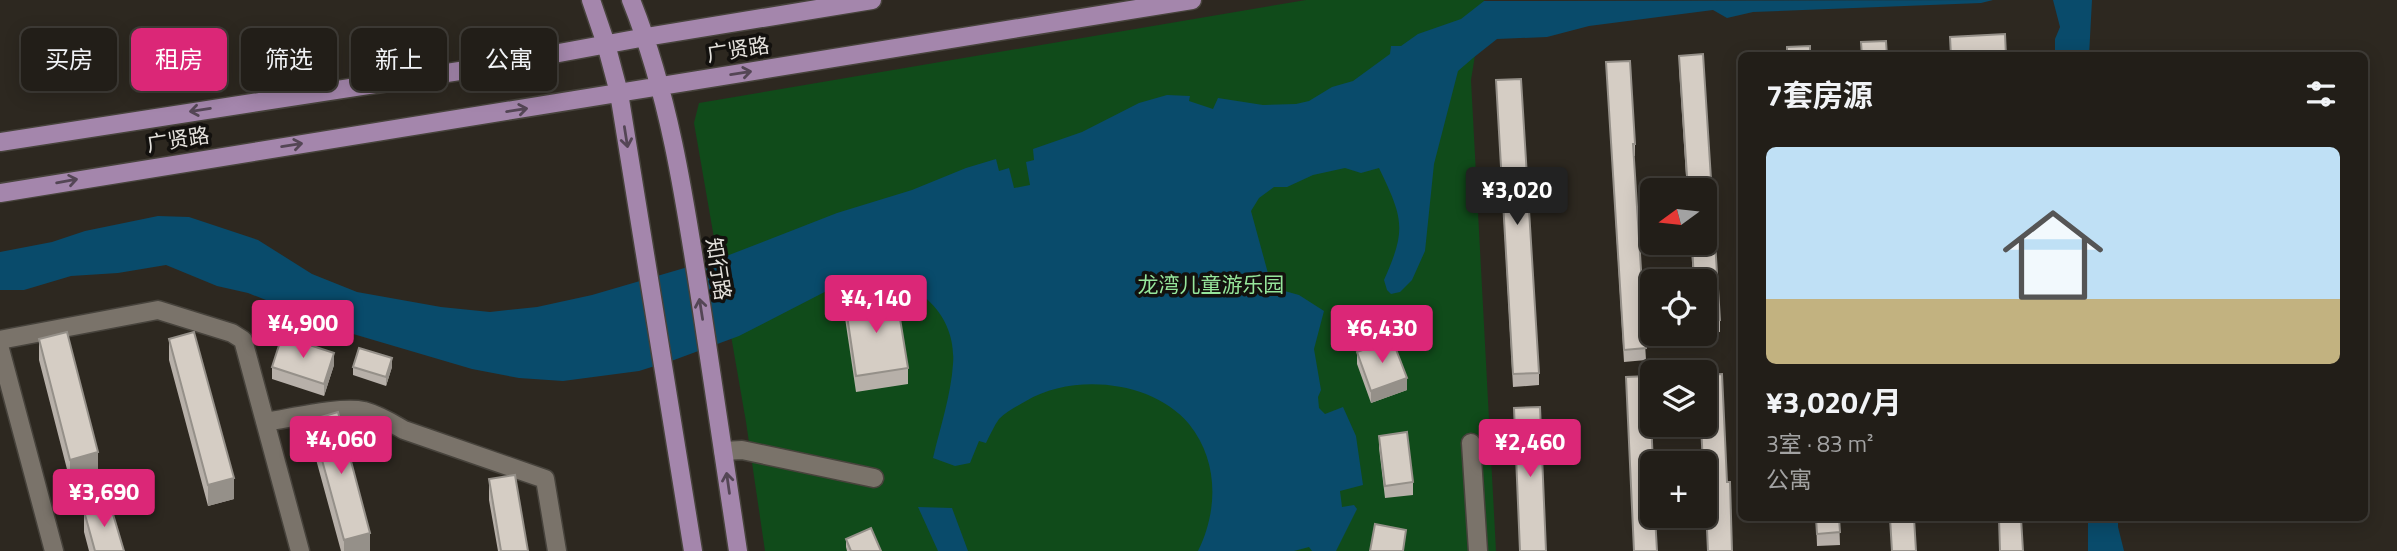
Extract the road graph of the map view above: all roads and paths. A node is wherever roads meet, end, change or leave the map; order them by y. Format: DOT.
graph roads {
  1 [pos="591,0"];
  2 [pos="631,0"];
  3 [pos="872,0"];
  4 [pos="1192,0"];
  5 [pos="646,37"];
  6 [pos="606,44"];
  7 [pos="660,86"];
  8 [pos="619,93"];
  9 [pos="0,142"];
  10 [pos="0,193"];
  11 [pos="0,340"];
  12 [pos="0,349"];
  13 [pos="265,422"];
  14 [pos="1471,443"];
  15 [pos="723,451"];
  16 [pos="874,478"];
  17 [pos="54,551"];
  18 [pos="300,551"];
  19 [pos="557,551"];
  20 [pos="693,551"];
  21 [pos="738,551"];
  22 [pos="1478,551"];
  1 -- 6 [label="main road"];
  2 -- 5 [label="main road, 知行路"];
  3 -- 5 [label="main road, 广贤路"];
  7 -- 4 [label="main road, 广贤路, one-way"];
  5 -- 6 [label="main road, 广贤路"];
  5 -- 7 [label="main road, 知行路"];
  6 -- 8 [label="main road"];
  6 -- 9 [label="main road, 广贤路, one-way"];
  7 -- 8 [label="main road, 广贤路"];
  15 -- 7 [label="main road, 知行路, one-way"];
  10 -- 8 [label="main road, 广贤路, one-way"];
  8 -- 20 [label="main road, one-way"];
  11 -- 13 [label="lane"];
  12 -- 17 [label="lane"];
  13 -- 18 [label="lane"];
  13 -- 19 [label="lane"];
  14 -- 22 [label="lane"];
  15 -- 16 [label="lane"];
  21 -- 15 [label="main road, 知行路, one-way"];
}
